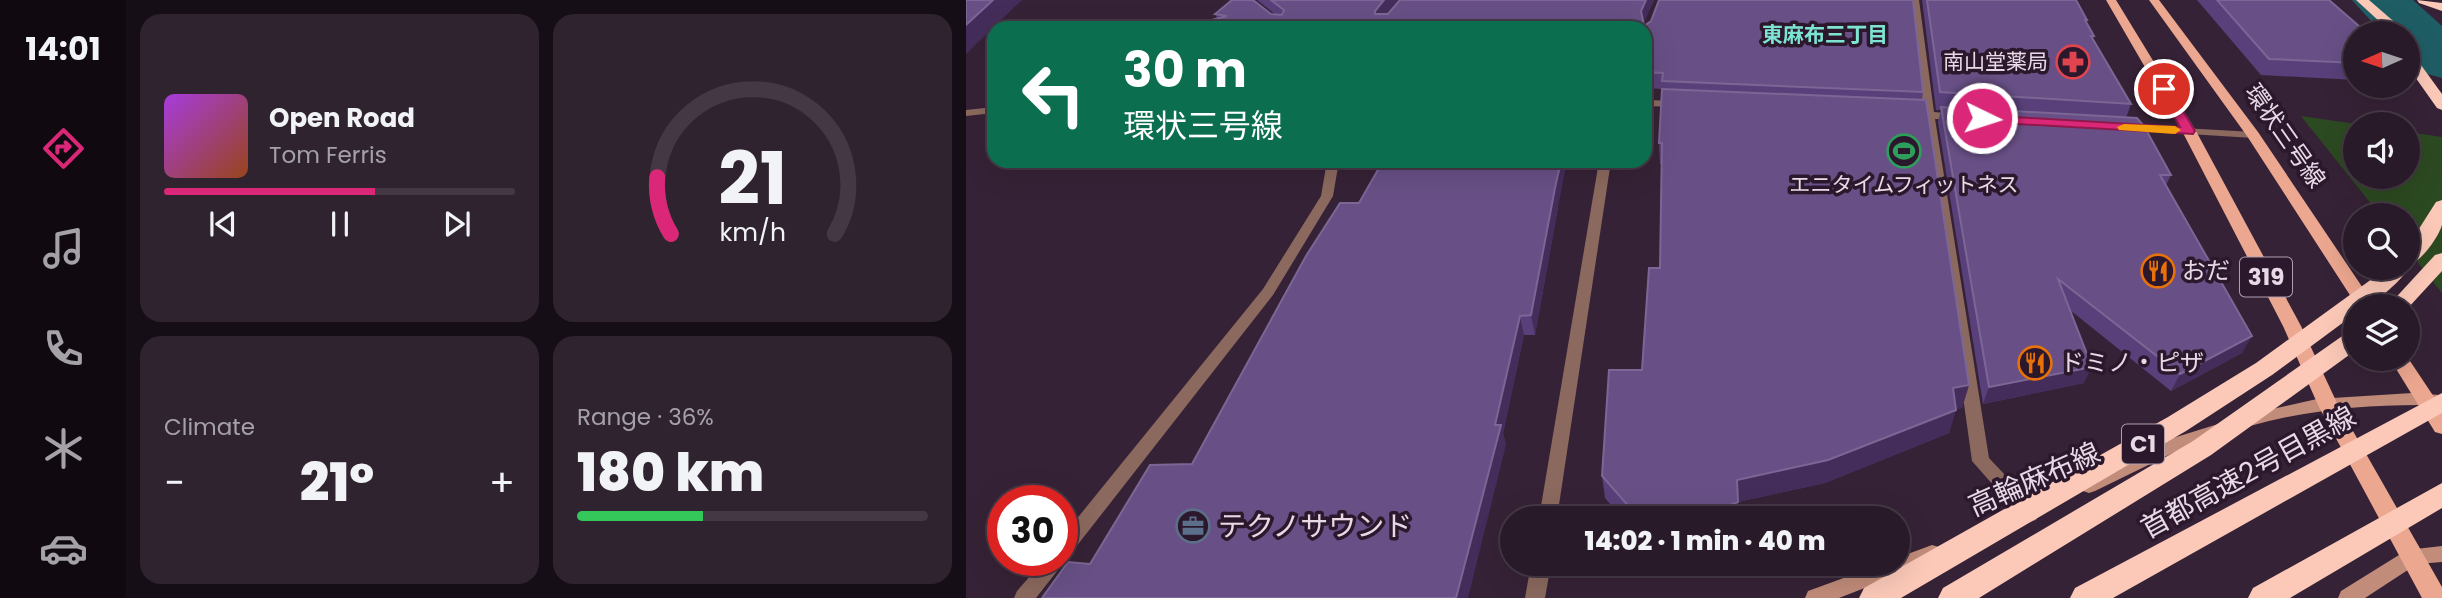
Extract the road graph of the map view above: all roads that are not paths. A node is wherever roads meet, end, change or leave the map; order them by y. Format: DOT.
graph roads {
  1 [pos="1915,0"];
  2 [pos="2111,0"];
  3 [pos="2154,0"];
  4 [pos="2347,0"];
  5 [pos="2362,0"];
  6 [pos="2423,0"];
  7 [pos="2436,0"];
  8 [pos="2442,5"];
  9 [pos="2371,21"];
  10 [pos="2386,21"];
  11 [pos="2420,55"];
  12 [pos="2420,74"];
  13 [pos="2442,80"];
  14 [pos="1652,103"];
  15 [pos="1685,104"];
  16 [pos="2442,105"];
  17 [pos="987,111"];
  18 [pos="966,113"];
  19 [pos="1902,114"];
  20 [pos="1928,115"];
  21 [pos="1969,118"];
  22 [pos="2116,127"];
  23 [pos="2189,131"];
  24 [pos="2253,135"];
  25 [pos="1332,168"];
  26 [pos="1604,168"];
  27 [pos="2442,206"];
  28 [pos="2420,245"];
  29 [pos="2442,259"];
  30 [pos="2386,280"];
  31 [pos="2358,294"];
  32 [pos="2409,294"];
  33 [pos="2343,347"];
  34 [pos="2410,371"];
  35 [pos="2436,400"];
  36 [pos="2328,405"];
  37 [pos="2442,426"];
  38 [pos="2442,494"];
  39 [pos="1550,506"];
  40 [pos="2031,514"];
  41 [pos="1078,532"];
  42 [pos="2442,554"];
  43 [pos="2414,556"];
  44 [pos="1043,576"];
  45 [pos="1539,576"];
  46 [pos="1024,598"];
  47 [pos="1535,598"];
  48 [pos="1815,598"];
  49 [pos="1874,598"];
  50 [pos="1952,598"];
  51 [pos="2085,598"];
  52 [pos="2263,598"];
  53 [pos="2348,598"];
  54 [pos="2435,598"];
  1 -- 20 [label="street"];
  2 -- 23 [label="main road, 319"];
  3 -- 24 [label="main road, 環状三号線 / 319"];
  4 -- 9 [label="highway"];
  5 -- 10 [label="highway"];
  6 -- 8 [label="highway"];
  7 -- 8 [label="highway"];
  11 -- 13 [label="highway"];
  12 -- 16 [label="highway"];
  14 -- 15 [label="street"];
  17 -- 18 [label="street"];
  19 -- 20 [label="street"];
  20 -- 21 [label="street"];
  20 -- 40 [label="street"];
  22 -- 23 [label="street"];
  23 -- 24 [label="street"];
  23 -- 36 [label="main road, 319"];
  24 -- 31 [label="main road, 環状三号線 / 319"];
  25 -- 41 [label="street"];
  26 -- 39 [label="street"];
  27 -- 28 [label="highway"];
  29 -- 32 [label="highway"];
  30 -- 49 [label="highway, C1"];
  33 -- 50 [label="highway, C1"];
  34 -- 35 [label="main road"];
  35 -- 36 [label="main road, 高輪麻布線"];
  35 -- 37 [label="main road"];
  35 -- 51 [label="highway, 首都高速2号目黒線"];
  36 -- 40 [label="main road, 高輪麻布線"];
  36 -- 43 [label="main road, 319"];
  38 -- 52 [label="highway"];
  40 -- 48 [label="main road, 高輪麻布線"];
  42 -- 43 [label="main road"];
  43 -- 53 [label="main road"];
  43 -- 54 [label="main road, 319"];
  44 -- 46 [label="street"];
  45 -- 47 [label="street"];
}
